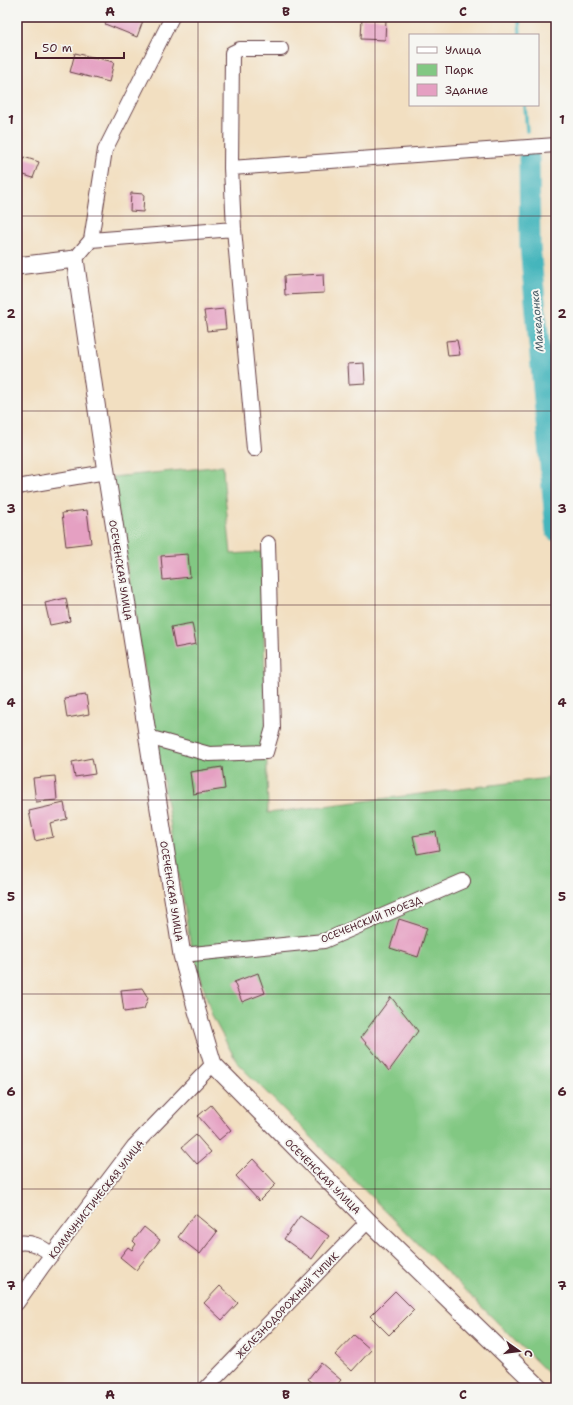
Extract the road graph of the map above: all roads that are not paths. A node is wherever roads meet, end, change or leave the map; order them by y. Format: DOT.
graph roads {
  1 [pos="172,17"];
  2 [pos="281,49"];
  3 [pos="556,145"];
  4 [pos="231,168"];
  5 [pos="234,229"];
  6 [pos="91,240"];
  7 [pos="75,259"];
  8 [pos="17,266"];
  9 [pos="254,449"];
  10 [pos="106,472"];
  11 [pos="17,487"];
  12 [pos="268,543"];
  13 [pos="148,737"];
  14 [pos="463,881"];
  15 [pos="182,955"];
  16 [pos="213,1064"];
  17 [pos="368,1221"];
  18 [pos="17,1243"];
  19 [pos="52,1255"];
  20 [pos="17,1304"];
  21 [pos="206,1388"];
  22 [pos="540,1388"];
  1 -- 6 [label="street"];
  2 -- 4 [label="street"];
  3 -- 4 [label="street"];
  4 -- 5 [label="street"];
  5 -- 6 [label="street"];
  5 -- 9 [label="street"];
  6 -- 7 [label="street"];
  7 -- 8 [label="street"];
  7 -- 10 [label="street, ОСЕЧЕНСКАЯ УЛИЦА"];
  10 -- 11 [label="street"];
  10 -- 13 [label="street, ОСЕЧЕНСКАЯ УЛИЦА"];
  12 -- 13 [label="street"];
  13 -- 15 [label="street, ОСЕЧЕНСКАЯ УЛИЦА"];
  14 -- 15 [label="street, ОСЕЧЕНСКИЙ ПРОЕЗД"];
  15 -- 16 [label="street, ОСЕЧЕНСКАЯ УЛИЦА"];
  16 -- 17 [label="street, ОСЕЧЕНСКАЯ УЛИЦА"];
  16 -- 19 [label="street, КОММУНИСТИЧЕСКАЯ УЛИЦА"];
  17 -- 21 [label="street, ЖЕЛЕЗНОДОРОЖНЫЙ ТУПИК"];
  17 -- 22 [label="street, ОСЕЧЕНСКАЯ УЛИЦА"];
  18 -- 19 [label="street"];
  19 -- 20 [label="street, КОММУНИСТИЧЕСКАЯ УЛИЦА"];
}
